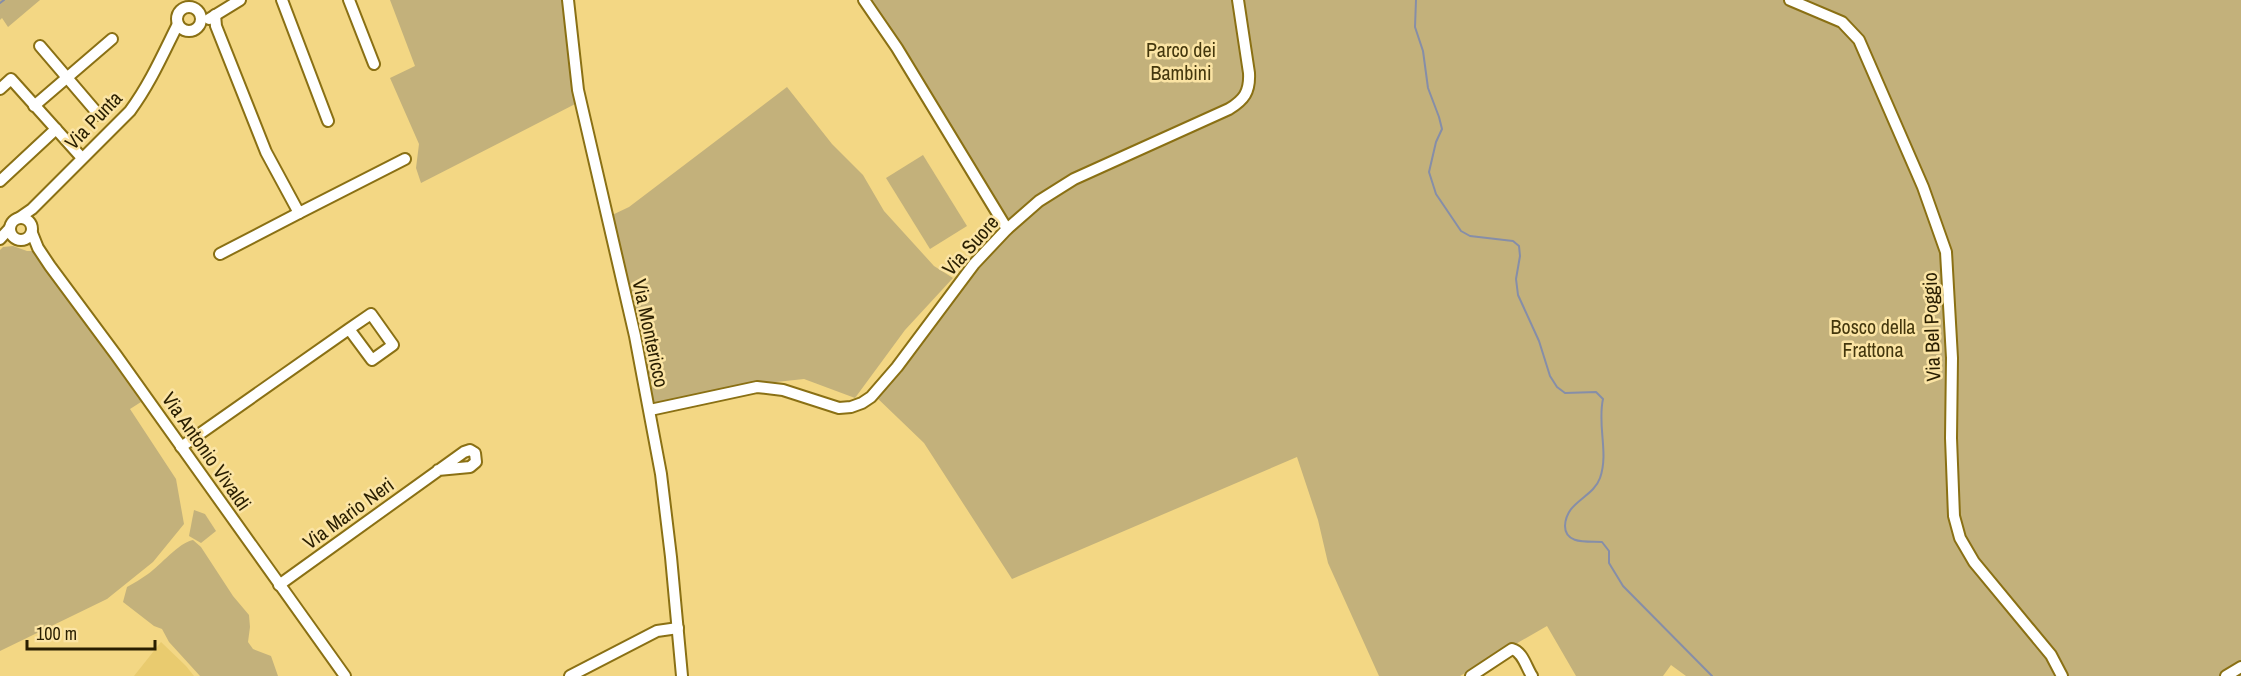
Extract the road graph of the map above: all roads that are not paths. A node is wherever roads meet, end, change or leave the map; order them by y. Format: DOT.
graph roads {
  1 [pos="240,0"];
  2 [pos="282,0"];
  3 [pos="349,0"];
  4 [pos="568,0"];
  5 [pos="864,0"];
  6 [pos="1238,0"];
  7 [pos="1790,0"];
  8 [pos="181,5"];
  9 [pos="195,17"];
  10 [pos="216,21"];
  11 [pos="178,24"];
  12 [pos="112,39"];
  13 [pos="40,46"];
  14 [pos="167,48"];
  15 [pos="374,64"];
  16 [pos="67,78"];
  17 [pos="0,89"];
  18 [pos="34,106"];
  19 [pos="99,115"];
  20 [pos="328,121"];
  21 [pos="56,129"];
  22 [pos="82,158"];
  23 [pos="405,159"];
  24 [pos="0,181"];
  25 [pos="32,209"];
  26 [pos="299,213"];
  27 [pos="19,218"];
  28 [pos="1007,229"];
  29 [pos="30,232"];
  30 [pos="12,233"];
  31 [pos="0,240"];
  32 [pos="220,254"];
  33 [pos="349,329"];
  34 [pos="650,410"];
  35 [pos="181,447"];
  36 [pos="438,470"];
  37 [pos="279,585"];
  38 [pos="678,628"];
  39 [pos="2241,667"];
  40 [pos="345,676"];
  41 [pos="570,676"];
  42 [pos="682,676"];
  43 [pos="1471,676"];
  44 [pos="1532,676"];
  45 [pos="2062,676"];
  46 [pos="2226,676"];
  1 -- 10 [label="street"];
  2 -- 20 [label="street"];
  3 -- 15 [label="street"];
  4 -- 34 [label="street, Via Montericco"];
  5 -- 28 [label="street"];
  6 -- 28 [label="street, Via Suore"];
  7 -- 45 [label="street, Via Bel Poggio"];
  8 -- 9 [label="street, Via Punta"];
  8 -- 11 [label="street, Via Punta"];
  9 -- 10 [label="street"];
  9 -- 11 [label="street"];
  9 -- 14 [label="street, Via Punta"];
  10 -- 26 [label="street"];
  11 -- 14 [label="street, Via Punta"];
  12 -- 16 [label="street"];
  13 -- 16 [label="street"];
  14 -- 22 [label="street, Via Punta"];
  16 -- 18 [label="street"];
  16 -- 19 [label="street"];
  17 -- 18 [label="street"];
  18 -- 21 [label="street"];
  21 -- 22 [label="street"];
  21 -- 24 [label="street"];
  22 -- 25 [label="street, Via Punta"];
  23 -- 26 [label="street"];
  25 -- 27 [label="street, Via Punta"];
  25 -- 29 [label="street"];
  26 -- 32 [label="street"];
  27 -- 29 [label="street"];
  27 -- 30 [label="street, Via Punta"];
  28 -- 34 [label="street, Via Suore"];
  29 -- 30 [label="street"];
  29 -- 35 [label="street, Via Antonio Vivaldi"];
  30 -- 31 [label="street, Via Punta"];
  33 -- 35 [label="street"];
  34 -- 38 [label="street, Via Montericco"];
  35 -- 37 [label="street, Via Antonio Vivaldi"];
  36 -- 37 [label="street, Via Mario Neri"];
  37 -- 40 [label="street, Via Antonio Vivaldi"];
  38 -- 41 [label="street"];
  38 -- 42 [label="street, Via Montericco"];
  39 -- 46 [label="street"];
  43 -- 44 [label="street"];
}
